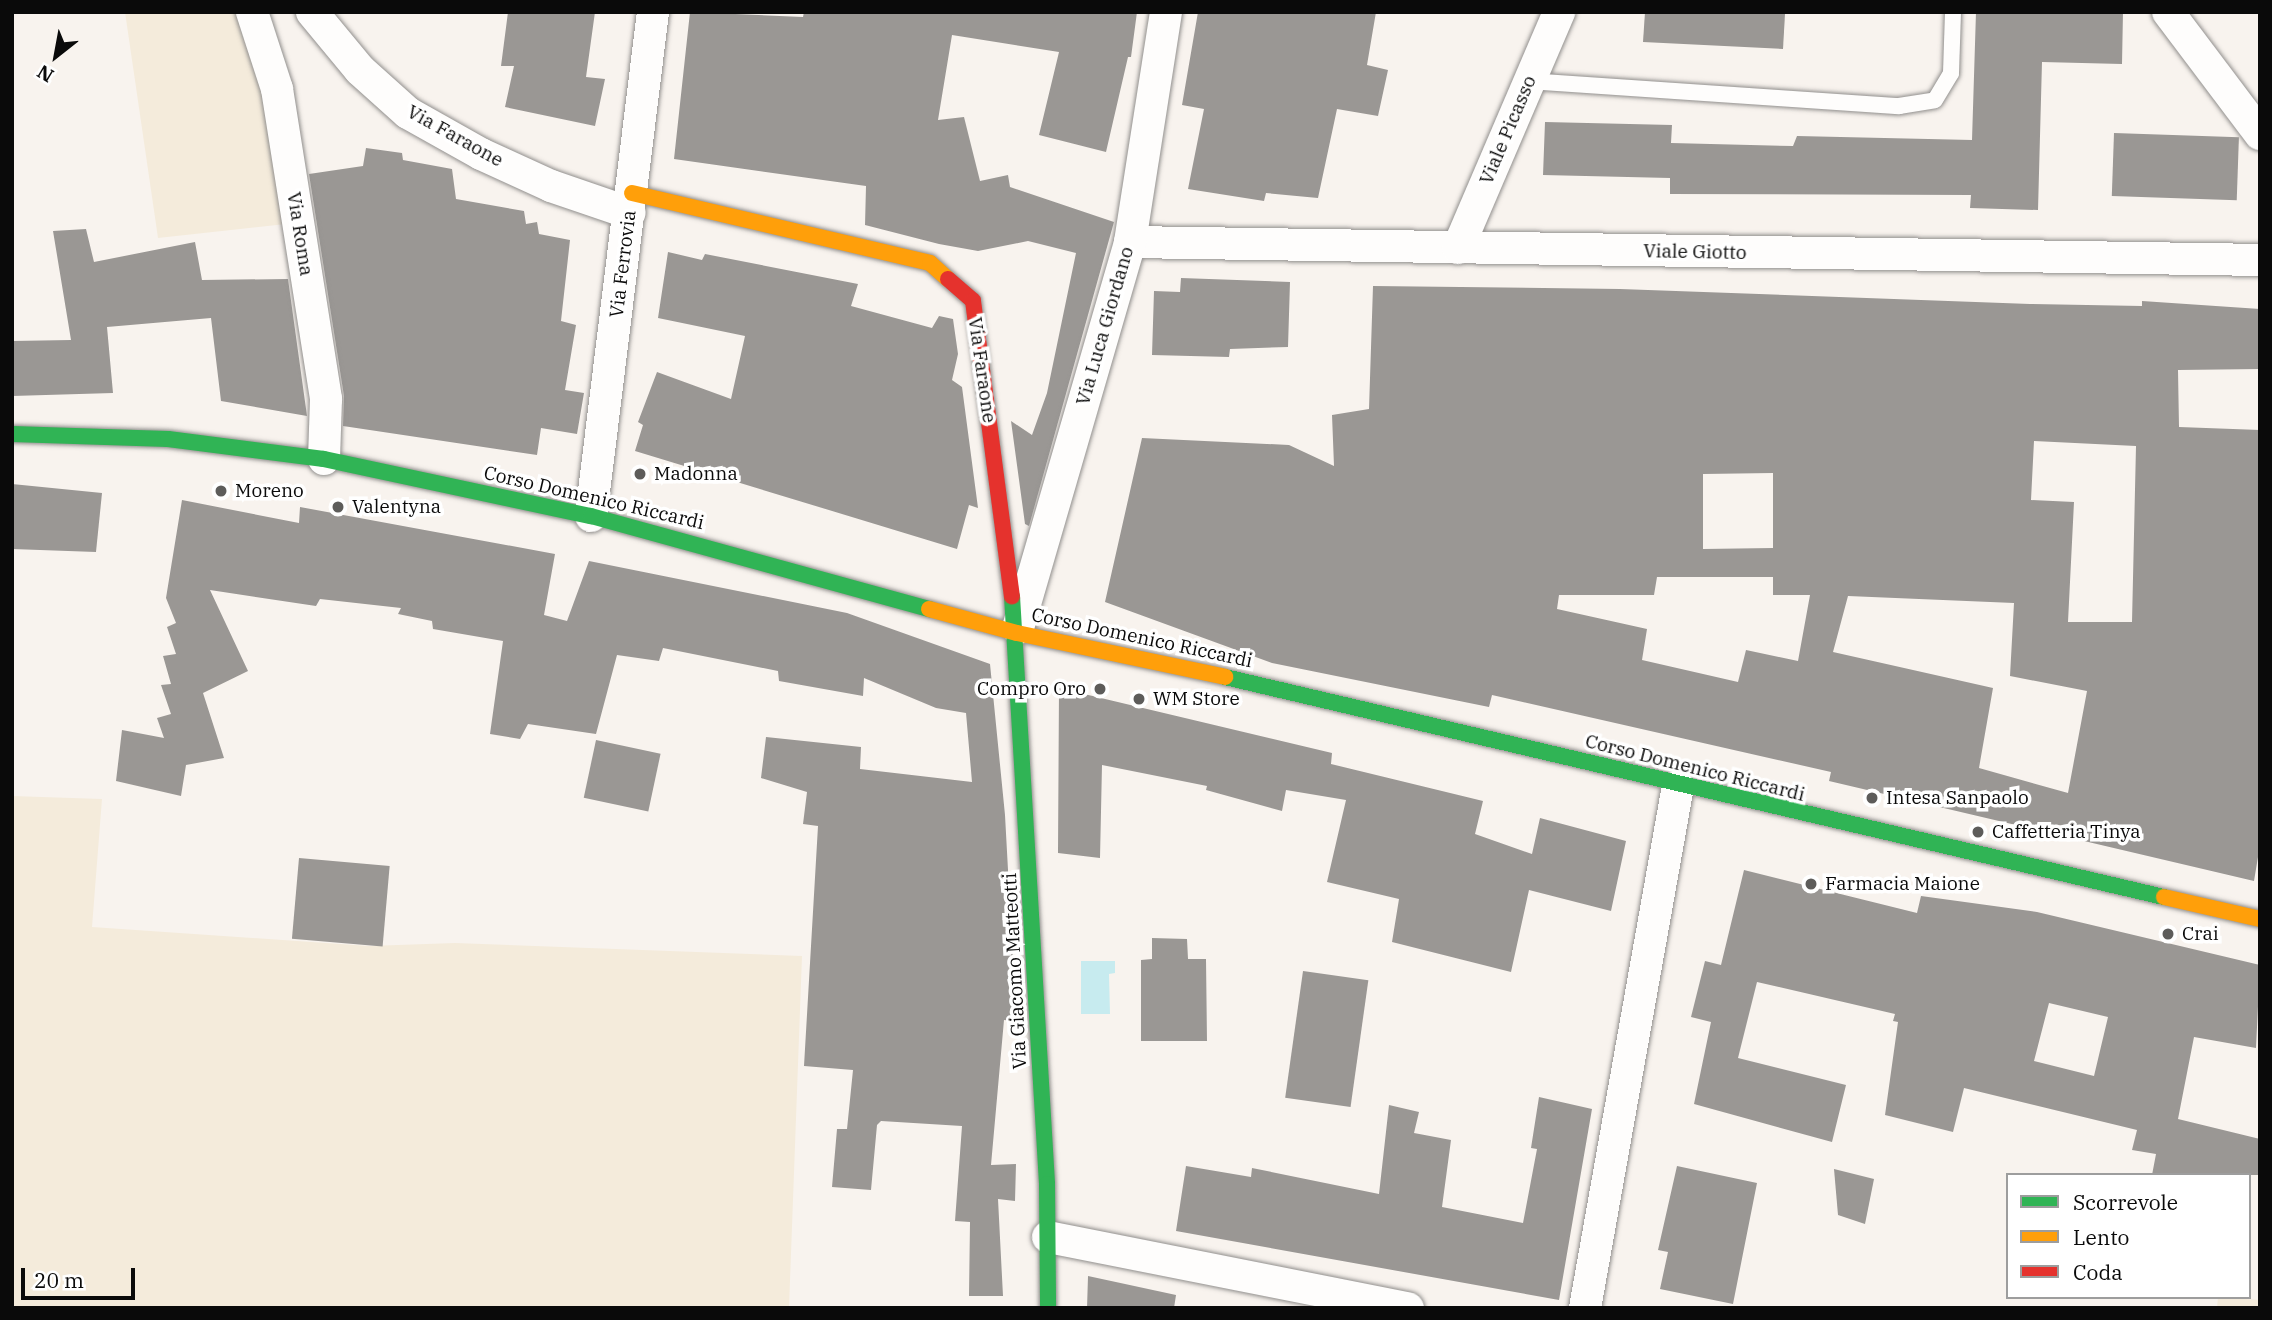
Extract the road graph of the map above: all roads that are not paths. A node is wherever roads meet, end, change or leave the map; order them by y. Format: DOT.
graph roads {
  1 [pos="252,12"];
  2 [pos="312,12"];
  3 [pos="653,12"];
  4 [pos="1166,12"];
  5 [pos="1559,12"];
  6 [pos="1952,12"];
  7 [pos="2168,12"];
  8 [pos="1528,81"];
  9 [pos="2260,134"];
  10 [pos="631,203"];
  11 [pos="1130,242"];
  12 [pos="1458,248"];
  13 [pos="2260,260"];
  14 [pos="12,434"];
  15 [pos="324,459"];
  16 [pos="591,516"];
  17 [pos="1017,633"];
  18 [pos="1678,786"];
  19 [pos="2260,919"];
  20 [pos="1048,1237"];
  21 [pos="1048,1308"];
  22 [pos="1408,1308"];
  23 [pos="1585,1308"];
  1 -- 15 [label="street, Via Roma"];
  2 -- 10 [label="street, Via Faraone"];
  3 -- 10 [label="street, Via Ferrovia"];
  4 -- 11 [label="street, Via Luca Giordano"];
  5 -- 8 [label="street, Viale Picasso"];
  6 -- 8 [label="lane"];
  7 -- 9 [label="street"];
  8 -- 12 [label="street, Viale Picasso"];
  10 -- 16 [label="street, Via Ferrovia"];
  10 -- 17 [label="main road, Via Faraone"];
  11 -- 12 [label="street, Viale Giotto"];
  11 -- 17 [label="street, Via Luca Giordano"];
  12 -- 13 [label="street, Viale Giotto"];
  14 -- 15 [label="main road, Corso Domenico Riccardi"];
  15 -- 16 [label="main road, Corso Domenico Riccardi"];
  16 -- 17 [label="main road, Corso Domenico Riccardi"];
  17 -- 18 [label="main road, Corso Domenico Riccardi"];
  17 -- 20 [label="main road, Via Giacomo Matteotti"];
  18 -- 19 [label="main road, Corso Domenico Riccardi"];
  18 -- 23 [label="street"];
  20 -- 21 [label="main road, Via Giacomo Matteotti"];
  20 -- 22 [label="street"];
}
